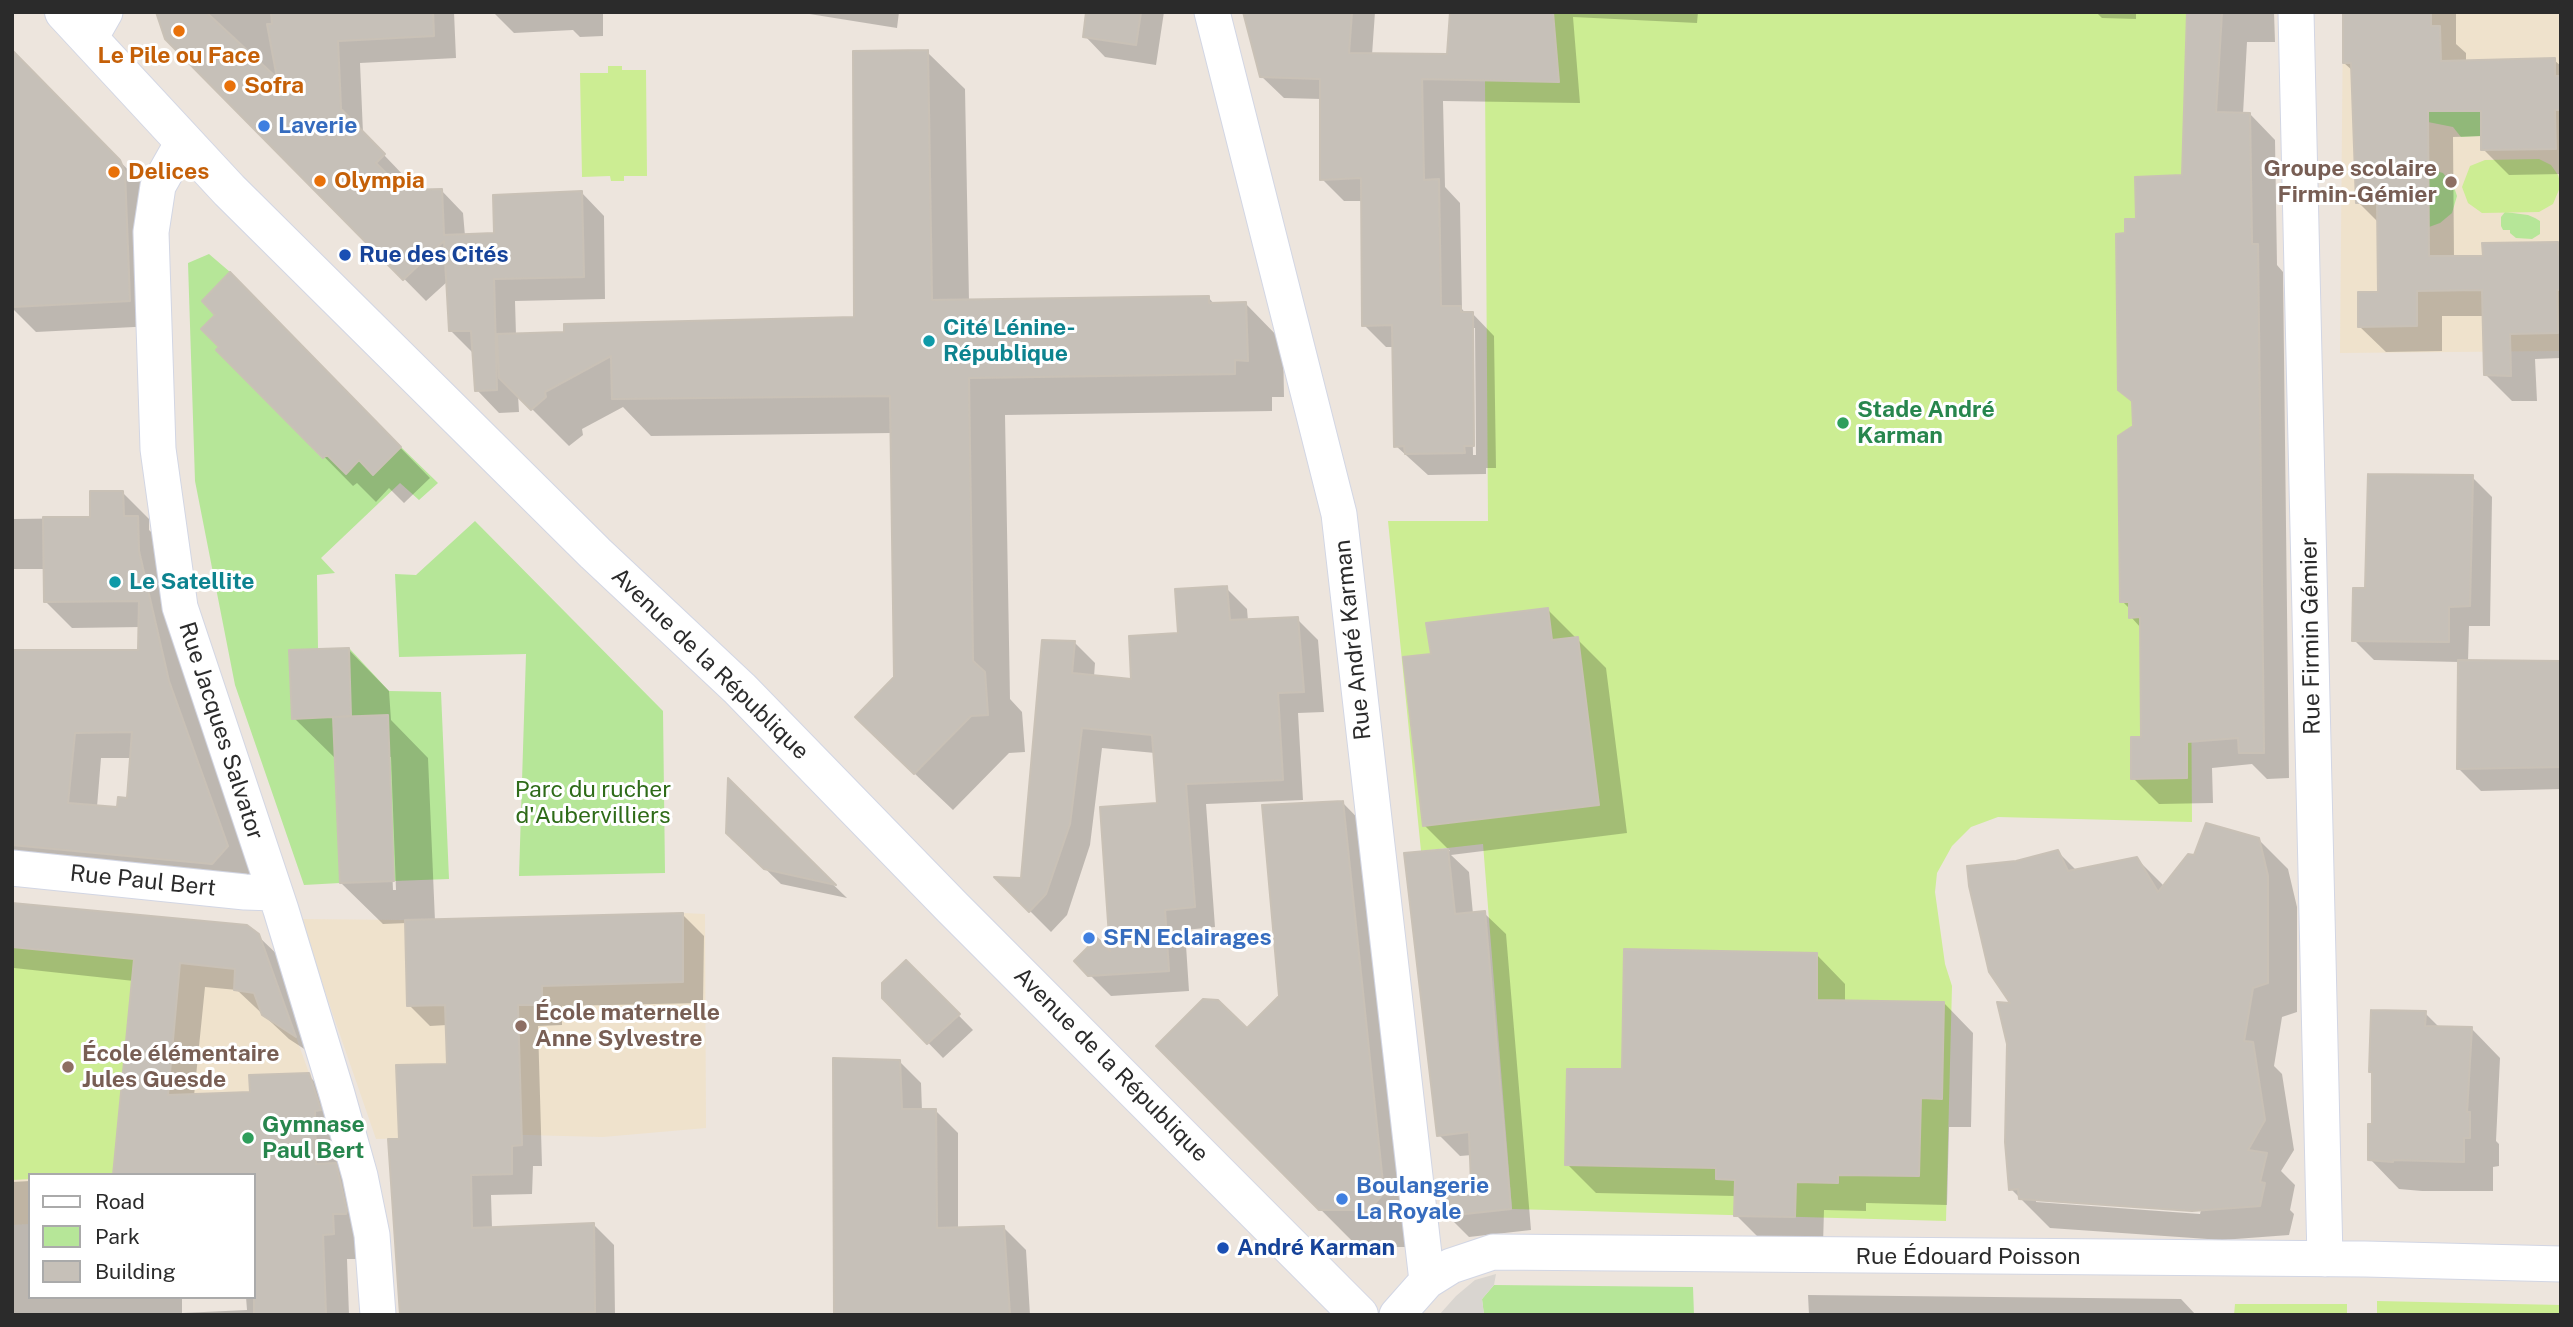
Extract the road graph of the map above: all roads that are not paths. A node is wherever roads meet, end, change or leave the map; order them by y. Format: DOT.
graph roads {
  1 [pos="64,12"];
  2 [pos="1212,12"];
  3 [pos="2296,12"];
  4 [pos="97,26"];
  5 [pos="184,140"];
  6 [pos="12,868"];
  7 [pos="274,893"];
  8 [pos="2325,1259"];
  9 [pos="2561,1264"];
  10 [pos="1427,1281"];
  11 [pos="378,1315"];
  12 [pos="1359,1315"];
  13 [pos="1397,1315"];
  1 -- 4 [label="main road, Avenue de la République"];
  2 -- 10 [label="street, Rue André Karman"];
  3 -- 8 [label="street, Rue Firmin Gémier"];
  4 -- 5 [label="main road, Avenue de la République"];
  5 -- 7 [label="street, Rue Jacques Salvator"];
  5 -- 12 [label="main road, Avenue de la République"];
  6 -- 7 [label="street, Rue Paul Bert"];
  7 -- 11 [label="street, Rue Jacques Salvator"];
  8 -- 9 [label="street, Rue Édouard Poisson"];
  8 -- 10 [label="street, Rue Édouard Poisson"];
  10 -- 13 [label="street, Rue Édouard Poisson"];
}
